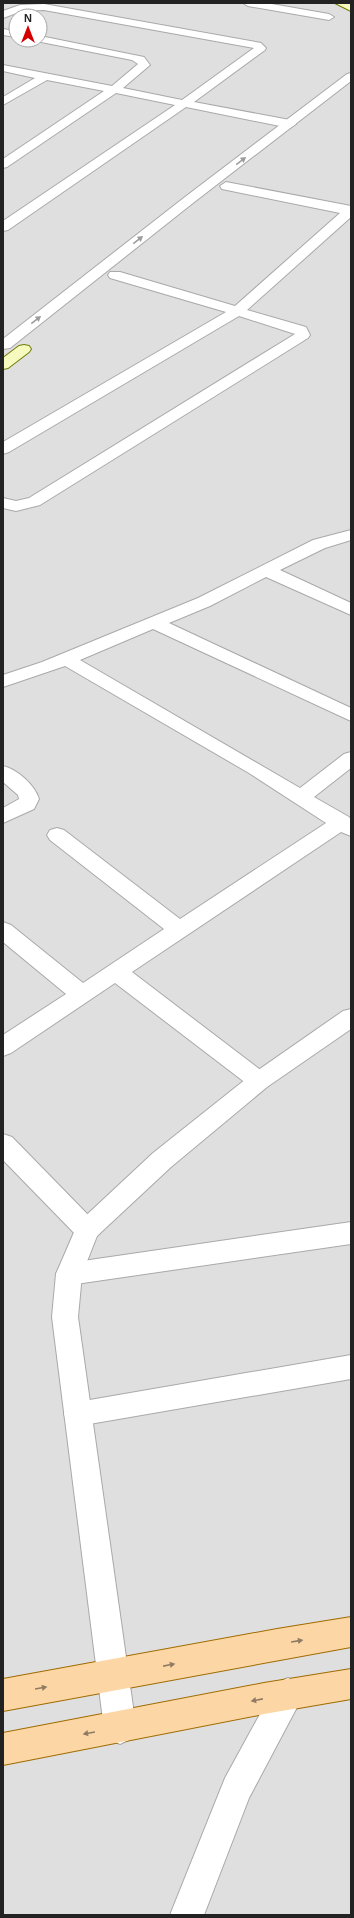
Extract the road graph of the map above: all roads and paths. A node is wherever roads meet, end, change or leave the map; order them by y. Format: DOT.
graph roads {
  1 [pos="248,3"];
  2 [pos="340,3"];
  3 [pos="351,8"];
  4 [pos="3,15"];
  5 [pos="329,17"];
  6 [pos="48,41"];
  7 [pos="3,68"];
  8 [pos="45,76"];
  9 [pos="351,76"];
  10 [pos="351,88"];
  11 [pos="115,89"];
  12 [pos="3,102"];
  13 [pos="186,103"];
  14 [pos="290,124"];
  15 [pos="3,164"];
  16 [pos="226,186"];
  17 [pos="351,211"];
  18 [pos="3,227"];
  19 [pos="115,275"];
  20 [pos="103,284"];
  21 [pos="236,312"];
  22 [pos="36,339"];
  23 [pos="4,345"];
  24 [pos="24,349"];
  25 [pos="3,365"];
  26 [pos="3,449"];
  27 [pos="3,503"];
  28 [pos="351,535"];
  29 [pos="267,571"];
  30 [pos="351,610"];
  31 [pos="154,623"];
  32 [pos="66,659"];
  33 [pos="3,681"];
  34 [pos="351,715"];
  35 [pos="351,758"];
  36 [pos="3,772"];
  37 [pos="301,797"];
  38 [pos="3,816"];
  39 [pos="346,826"];
  40 [pos="57,835"];
  41 [pos="3,930"];
  42 [pos="180,930"];
  43 [pos="116,972"];
  44 [pos="82,995"];
  45 [pos="351,1017"];
  46 [pos="3,1047"];
  47 [pos="259,1081"];
  48 [pos="3,1144"];
  49 [pos="87,1230"];
  50 [pos="351,1233"];
  51 [pos="69,1274"];
  52 [pos="351,1367"];
  53 [pos="78,1414"];
  54 [pos="351,1632"];
  55 [pos="113,1676"];
  56 [pos="351,1684"];
  57 [pos="288,1694"];
  58 [pos="3,1695"];
  59 [pos="120,1728"];
  60 [pos="3,1749"];
  61 [pos="187,1915"];
  1 -- 5 [label="street"];
  2 -- 3 [label="main road"];
  4 -- 13 [label="street"];
  6 -- 11 [label="street"];
  7 -- 8 [label="street"];
  8 -- 11 [label="street"];
  8 -- 12 [label="street"];
  9 -- 14 [label="street"];
  10 -- 16 [label="street"];
  11 -- 13 [label="street"];
  11 -- 15 [label="street"];
  13 -- 14 [label="street"];
  13 -- 18 [label="street"];
  23 -- 14 [label="street, one-way"];
  16 -- 17 [label="street"];
  16 -- 19 [label="street"];
  17 -- 21 [label="street"];
  19 -- 20 [label="street"];
  19 -- 21 [label="street"];
  21 -- 26 [label="street"];
  21 -- 27 [label="street"];
  22 -- 24 [label="street"];
  23 -- 24 [label="main road"];
  24 -- 25 [label="main road"];
  28 -- 29 [label="street"];
  29 -- 30 [label="street"];
  29 -- 31 [label="street"];
  31 -- 32 [label="street"];
  31 -- 34 [label="street"];
  32 -- 33 [label="street"];
  32 -- 37 [label="street"];
  35 -- 37 [label="street"];
  36 -- 38 [label="street"];
  37 -- 39 [label="street"];
  39 -- 42 [label="street"];
  40 -- 42 [label="street"];
  41 -- 44 [label="street"];
  42 -- 43 [label="street"];
  43 -- 44 [label="street"];
  43 -- 47 [label="street"];
  44 -- 46 [label="street"];
  45 -- 47 [label="street"];
  47 -- 49 [label="street"];
  48 -- 49 [label="street"];
  49 -- 51 [label="street"];
  50 -- 51 [label="street"];
  51 -- 53 [label="street"];
  52 -- 53 [label="street"];
  53 -- 55 [label="street"];
  55 -- 54 [label="main road, one-way"];
  58 -- 55 [label="main road, one-way"];
  55 -- 59 [label="street"];
  56 -- 57 [label="main road"];
  57 -- 59 [label="main road, one-way"];
  57 -- 61 [label="street"];
  59 -- 60 [label="main road, one-way"];
}
